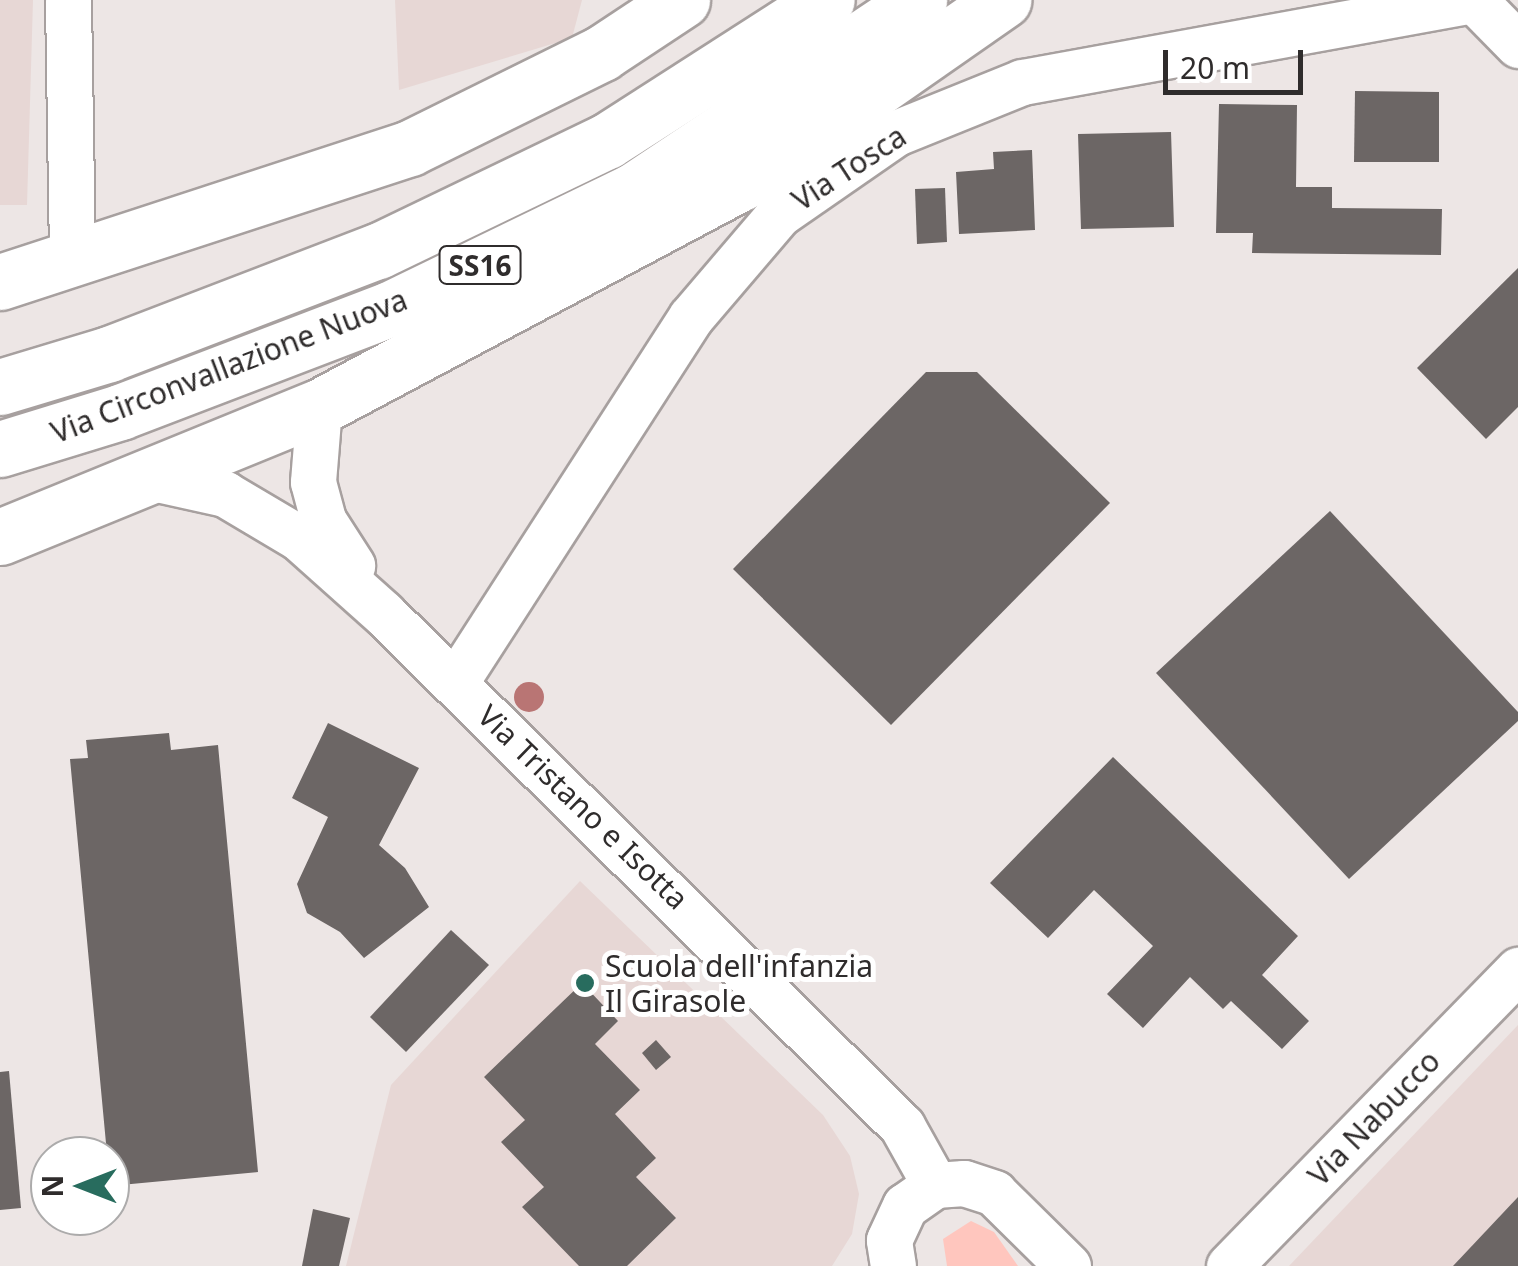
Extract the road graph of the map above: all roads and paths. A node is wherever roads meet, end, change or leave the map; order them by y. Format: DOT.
graph roads {
  1 [pos="68,0"];
  2 [pos="682,0"];
  3 [pos="827,0"];
  4 [pos="919,0"];
  5 [pos="1003,0"];
  6 [pos="1474,0"];
  7 [pos="1518,44"];
  8 [pos="72,261"];
  9 [pos="0,282"];
  10 [pos="0,387"];
  11 [pos="320,408"];
  12 [pos="0,448"];
  13 [pos="153,478"];
  14 [pos="0,538"];
  15 [pos="383,613"];
  16 [pos="455,683"];
  17 [pos="1518,970"];
  18 [pos="934,1186"];
  19 [pos="893,1266"];
  20 [pos="1068,1266"];
  21 [pos="1229,1266"];
  1 -- 8 [label="street"];
  2 -- 8 [label="main road"];
  3 -- 10 [label="main road, Via Circonvallazione Nuova / SS16"];
  4 -- 12 [label="main road, Via Circonvallazione Nuova / SS16"];
  5 -- 11 [label="main road"];
  6 -- 7 [label="street"];
  6 -- 16 [label="street, Via Tosca"];
  8 -- 9 [label="main road"];
  11 -- 13 [label="main road"];
  11 -- 15 [label="street, Via Tristano e Isotta"];
  13 -- 14 [label="main road"];
  13 -- 15 [label="street, Via Tristano e Isotta"];
  15 -- 16 [label="street, Via Tristano e Isotta"];
  16 -- 18 [label="street, Via Tristano e Isotta"];
  17 -- 21 [label="street, Via Nabucco"];
  18 -- 19 [label="street"];
  18 -- 20 [label="street"];
}
